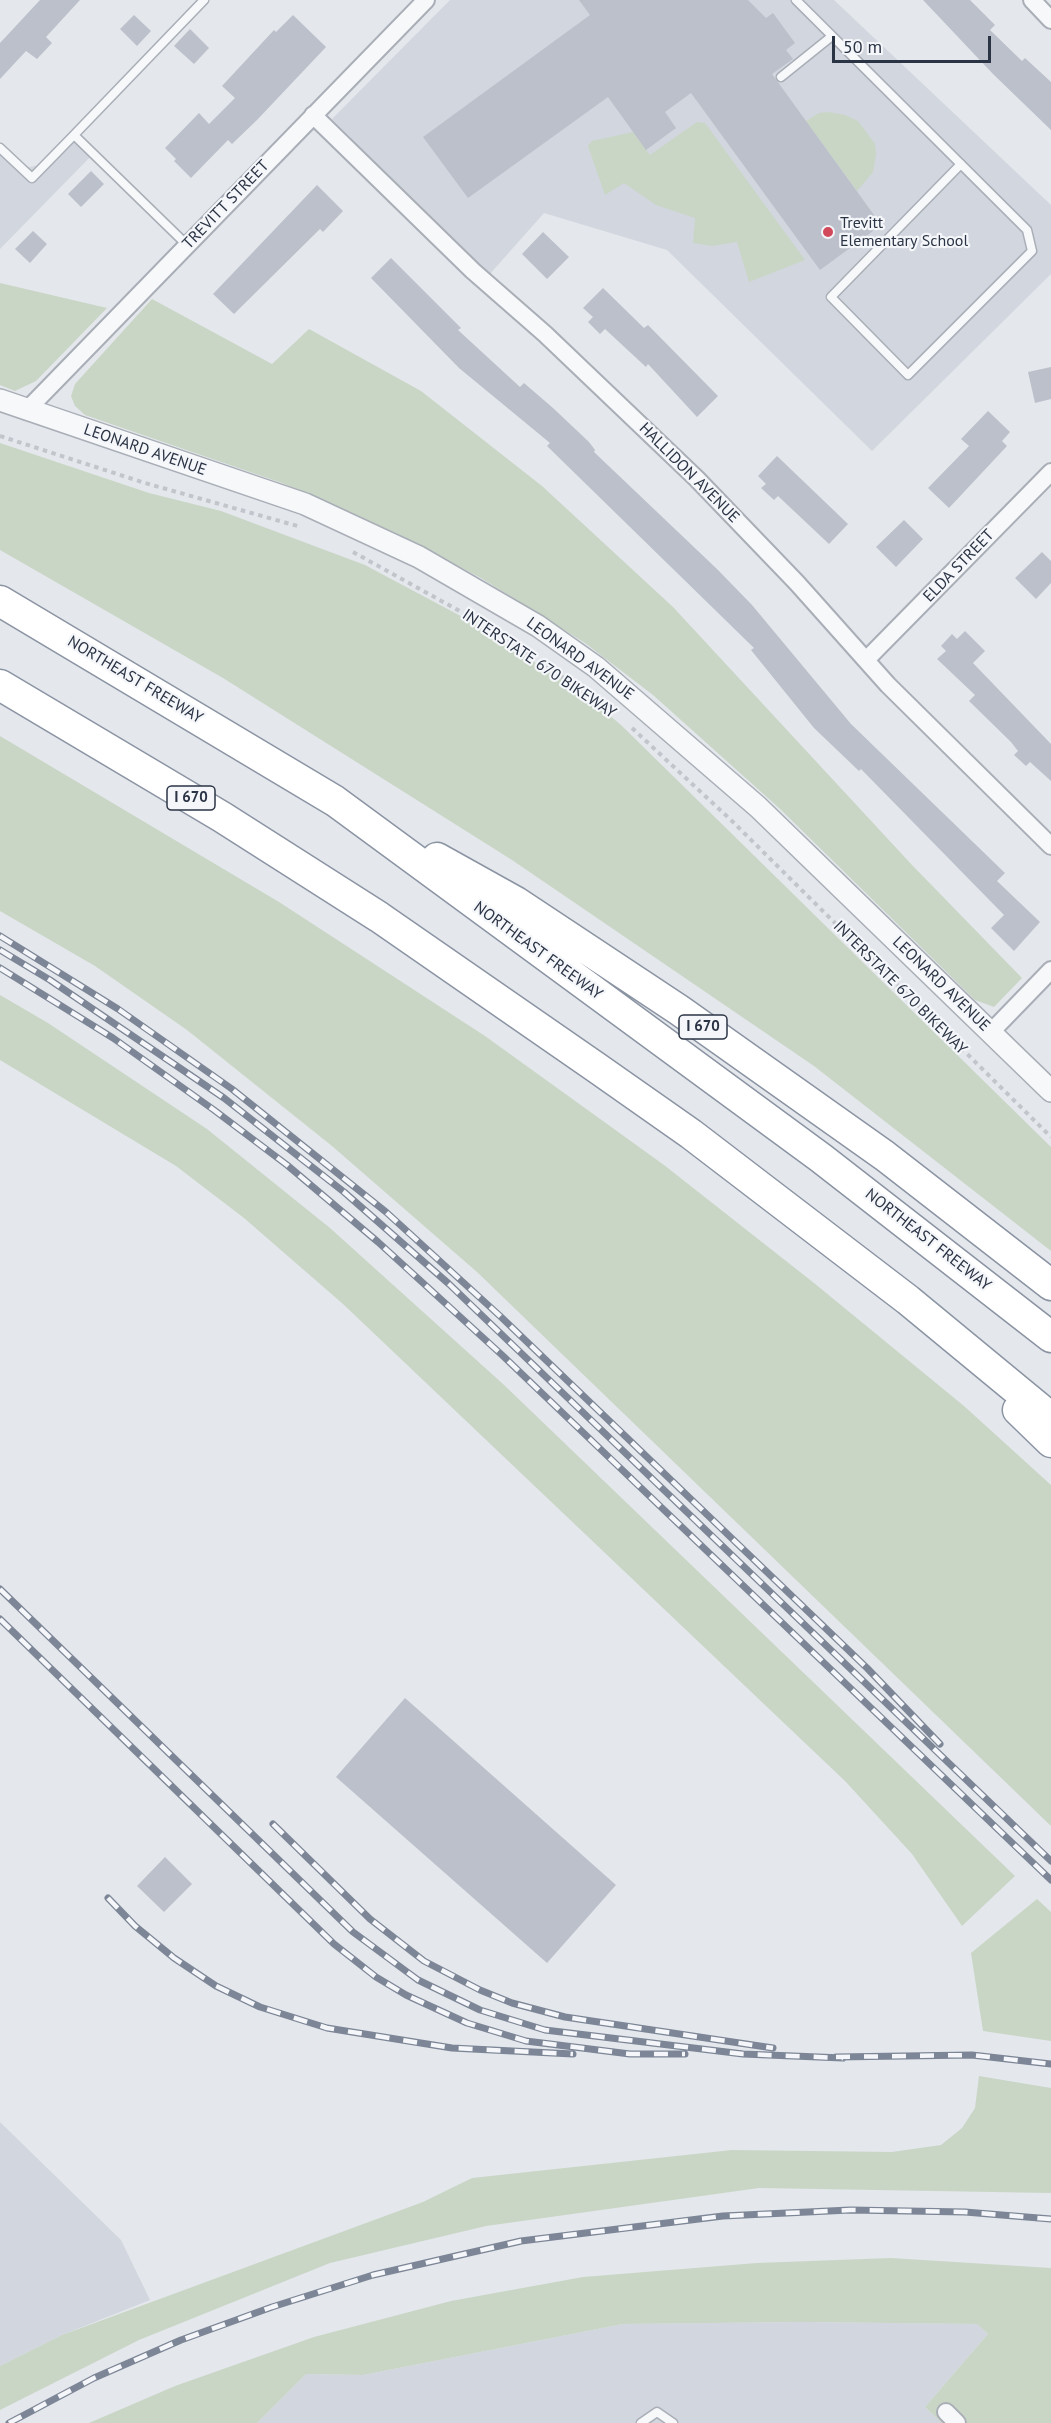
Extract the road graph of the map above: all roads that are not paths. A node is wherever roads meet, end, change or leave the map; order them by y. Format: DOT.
graph roads {
  1 [pos="204,0"];
  2 [pos="426,0"];
  3 [pos="796,0"];
  4 [pos="1032,0"];
  5 [pos="1051,20"];
  6 [pos="832,36"];
  7 [pos="782,77"];
  8 [pos="313,115"];
  9 [pos="74,135"];
  10 [pos="0,148"];
  11 [pos="960,164"];
  12 [pos="187,245"];
  13 [pos="0,400"];
  14 [pos="26,411"];
  15 [pos="1051,472"];
  16 [pos="0,601"];
  17 [pos="866,660"];
  18 [pos="0,685"];
  19 [pos="335,801"];
  20 [pos="1051,846"];
  21 [pos="1051,970"];
  22 [pos="991,1032"];
  23 [pos="1051,1091"];
  24 [pos="1051,1285"];
  25 [pos="908,1300"];
  26 [pos="1051,1337"];
  27 [pos="1051,1418"];
  28 [pos="1051,1442"];
  29 [pos="641,2423"];
  30 [pos="673,2423"];
  1 -- 9 [label="lane"];
  2 -- 8 [label="street, TREVITT STREET"];
  3 -- 6 [label="lane"];
  4 -- 5 [label="street"];
  6 -- 7 [label="lane"];
  6 -- 11 [label="lane"];
  8 -- 12 [label="street, TREVITT STREET"];
  8 -- 17 [label="street, HALLIDON AVENUE"];
  9 -- 10 [label="lane"];
  9 -- 12 [label="lane"];
  11 -- 11 [label="lane"];
  12 -- 14 [label="street, TREVITT STREET"];
  13 -- 14 [label="street, LEONARD AVENUE"];
  14 -- 22 [label="street, LEONARD AVENUE"];
  15 -- 17 [label="street, ELDA STREET"];
  16 -- 19 [label="highway, NORTHEAST FREEWAY / I 670"];
  17 -- 20 [label="street, HALLIDON AVENUE"];
  18 -- 25 [label="highway, I 670"];
  19 -- 24 [label="highway, I 670"];
  19 -- 26 [label="highway, NORTHEAST FREEWAY"];
  21 -- 22 [label="street"];
  22 -- 23 [label="street, LEONARD AVENUE"];
  25 -- 27 [label="highway, I 670"];
  25 -- 28 [label="highway"];
  29 -- 30 [label="lane"];
}
